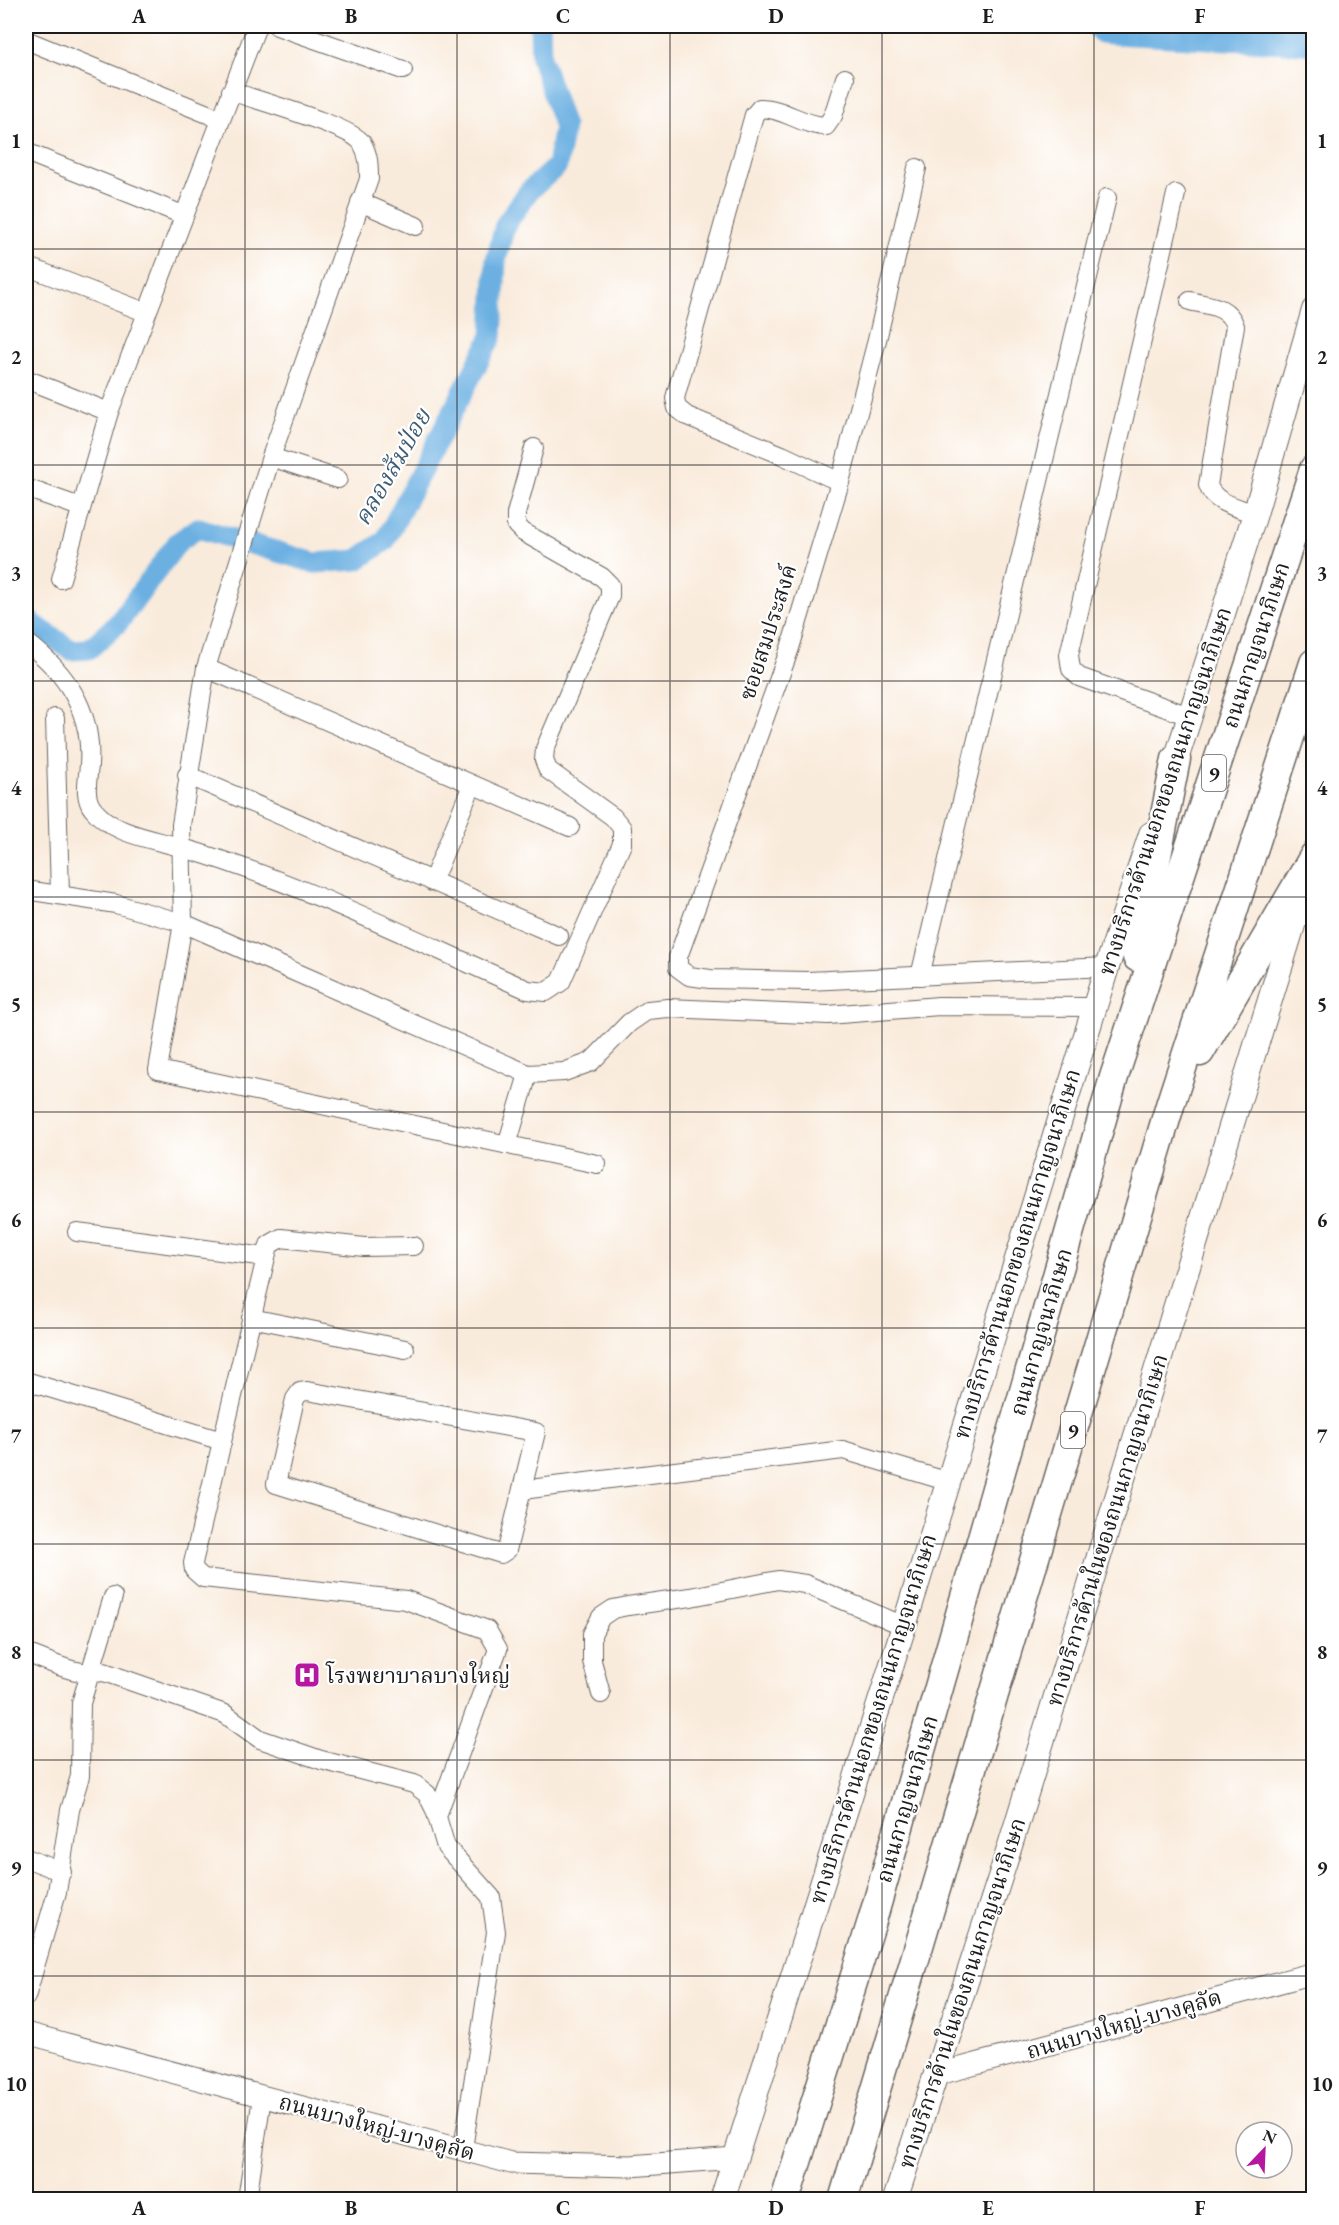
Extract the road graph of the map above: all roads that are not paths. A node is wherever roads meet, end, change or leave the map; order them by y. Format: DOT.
graph roads {
  1 [pos="257,26"];
  2 [pos="277,26"];
  3 [pos="26,40"];
  4 [pos="403,70"];
  5 [pos="845,78"];
  6 [pos="231,92"];
  7 [pos="220,119"];
  8 [pos="26,152"];
  9 [pos="917,168"];
  10 [pos="1176,194"];
  11 [pos="1107,198"];
  12 [pos="360,202"];
  13 [pos="183,215"];
  14 [pos="416,226"];
  15 [pos="26,266"];
  16 [pos="1190,301"];
  17 [pos="1314,310"];
  18 [pos="145,312"];
  19 [pos="26,379"];
  20 [pos="109,412"];
  21 [pos="534,448"];
  22 [pos="271,457"];
  23 [pos="1314,469"];
  24 [pos="338,479"];
  25 [pos="840,482"];
  26 [pos="26,488"];
  27 [pos="80,507"];
  28 [pos="1255,514"];
  29 [pos="61,579"];
  30 [pos="26,642"];
  31 [pos="1314,663"];
  32 [pos="206,668"];
  33 [pos="1189,716"];
  34 [pos="55,718"];
  35 [pos="1176,759"];
  36 [pos="188,776"];
  37 [pos="472,785"];
  38 [pos="570,827"];
  39 [pos="180,847"];
  40 [pos="1314,857"];
  41 [pos="432,882"];
  42 [pos="26,890"];
  43 [pos="60,894"];
  44 [pos="183,923"];
  45 [pos="559,936"];
  46 [pos="1107,967"];
  47 [pos="920,976"];
  48 [pos="1094,1007"];
  49 [pos="528,1074"];
  50 [pos="1114,1077"];
  51 [pos="1171,1102"];
  52 [pos="507,1145"];
  53 [pos="597,1164"];
  54 [pos="77,1232"];
  55 [pos="414,1246"];
  56 [pos="266,1257"];
  57 [pos="251,1318"];
  58 [pos="405,1349"];
  59 [pos="26,1381"];
  60 [pos="222,1441"];
  61 [pos="946,1481"];
  62 [pos="522,1490"];
  63 [pos="113,1597"];
  64 [pos="904,1626"];
  65 [pos="26,1653"];
  66 [pos="90,1674"];
  67 [pos="601,1694"];
  68 [pos="437,1816"];
  69 [pos="26,1858"];
  70 [pos="62,1872"];
  71 [pos="33,1941"];
  72 [pos="1314,1973"];
  73 [pos="26,1997"];
  74 [pos="26,2033"];
  75 [pos="935,2076"];
  76 [pos="262,2097"];
  77 [pos="463,2149"];
  78 [pos="735,2158"];
  79 [pos="247,2199"];
  80 [pos="722,2199"];
  81 [pos="785,2199"];
  82 [pos="843,2199"];
  83 [pos="895,2199"];
  1 -- 6 [label="street"];
  2 -- 4 [label="street"];
  3 -- 7 [label="street"];
  5 -- 25 [label="street"];
  6 -- 7 [label="street"];
  6 -- 12 [label="street"];
  7 -- 13 [label="street"];
  8 -- 13 [label="street"];
  9 -- 25 [label="street"];
  10 -- 33 [label="street"];
  11 -- 47 [label="street"];
  12 -- 14 [label="street"];
  12 -- 22 [label="street"];
  13 -- 18 [label="street"];
  15 -- 18 [label="street"];
  16 -- 28 [label="street"];
  17 -- 28 [label="main road, ทางบริการด้านนอกของถนนกาญจนาภิเษก"];
  18 -- 20 [label="street"];
  19 -- 20 [label="street"];
  20 -- 27 [label="street"];
  21 -- 39 [label="street"];
  22 -- 24 [label="street"];
  22 -- 32 [label="street"];
  23 -- 50 [label="highway, ถนนกาญจนาภิเษก / 9"];
  25 -- 47 [label="street, ซอยสมประสงค์"];
  26 -- 27 [label="street"];
  27 -- 29 [label="street"];
  28 -- 33 [label="main road, ทางบริการด้านนอกของถนนกาญจนาภิเษก"];
  30 -- 39 [label="street"];
  31 -- 51 [label="highway, 9"];
  32 -- 36 [label="street"];
  32 -- 37 [label="street"];
  33 -- 35 [label="main road, ทางบริการด้านนอกของถนนกาญจนาภิเษก"];
  34 -- 43 [label="street"];
  35 -- 46 [label="main road, ทางบริการด้านนอกของถนนกาญจนาภิเษก"];
  35 -- 50 [label="highway"];
  36 -- 39 [label="street"];
  36 -- 41 [label="street"];
  37 -- 38 [label="street"];
  37 -- 41 [label="street"];
  39 -- 44 [label="street"];
  40 -- 51 [label="highway"];
  40 -- 75 [label="main road, ทางบริการด้านในของถนนกาญจนาภิเษก"];
  41 -- 45 [label="street"];
  42 -- 43 [label="street"];
  43 -- 44 [label="street"];
  44 -- 49 [label="street"];
  44 -- 52 [label="street"];
  46 -- 47 [label="street, ซอยสมประสงค์"];
  46 -- 48 [label="main road, ทางบริการด้านนอกของถนนกาญจนาภิเษก"];
  48 -- 49 [label="street"];
  48 -- 61 [label="main road, ทางบริการด้านนอกของถนนกาญจนาภิเษก"];
  49 -- 52 [label="street"];
  50 -- 81 [label="highway, ถนนกาญจนาภิเษก / 9"];
  51 -- 82 [label="highway, 9"];
  52 -- 53 [label="street"];
  54 -- 56 [label="street"];
  55 -- 56 [label="street"];
  56 -- 57 [label="street"];
  57 -- 58 [label="street"];
  57 -- 60 [label="street"];
  59 -- 60 [label="street"];
  60 -- 68 [label="street"];
  61 -- 62 [label="street"];
  61 -- 64 [label="main road, ทางบริการด้านนอกของถนนกาญจนาภิเษก"];
  62 -- 62 [label="street"];
  63 -- 66 [label="street"];
  64 -- 67 [label="street"];
  64 -- 78 [label="main road, ทางบริการด้านนอกของถนนกาญจนาภิเษก"];
  65 -- 66 [label="street"];
  66 -- 68 [label="street"];
  66 -- 70 [label="street"];
  68 -- 77 [label="street"];
  69 -- 70 [label="street"];
  70 -- 71 [label="street"];
  71 -- 73 [label="street"];
  72 -- 75 [label="street, ถนนบางใหญ่-บางคูลัด"];
  74 -- 76 [label="street, ถนนบางใหญ่-บางคูลัด"];
  75 -- 83 [label="main road, ทางบริการด้านในของถนนกาญจนาภิเษก"];
  76 -- 77 [label="street, ถนนบางใหญ่-บางคูลัด"];
  76 -- 79 [label="street"];
  77 -- 78 [label="street, ถนนบางใหญ่-บางคูลัด"];
  78 -- 80 [label="main road, ทางบริการด้านนอกของถนนกาญจนาภิเษก"];
}
